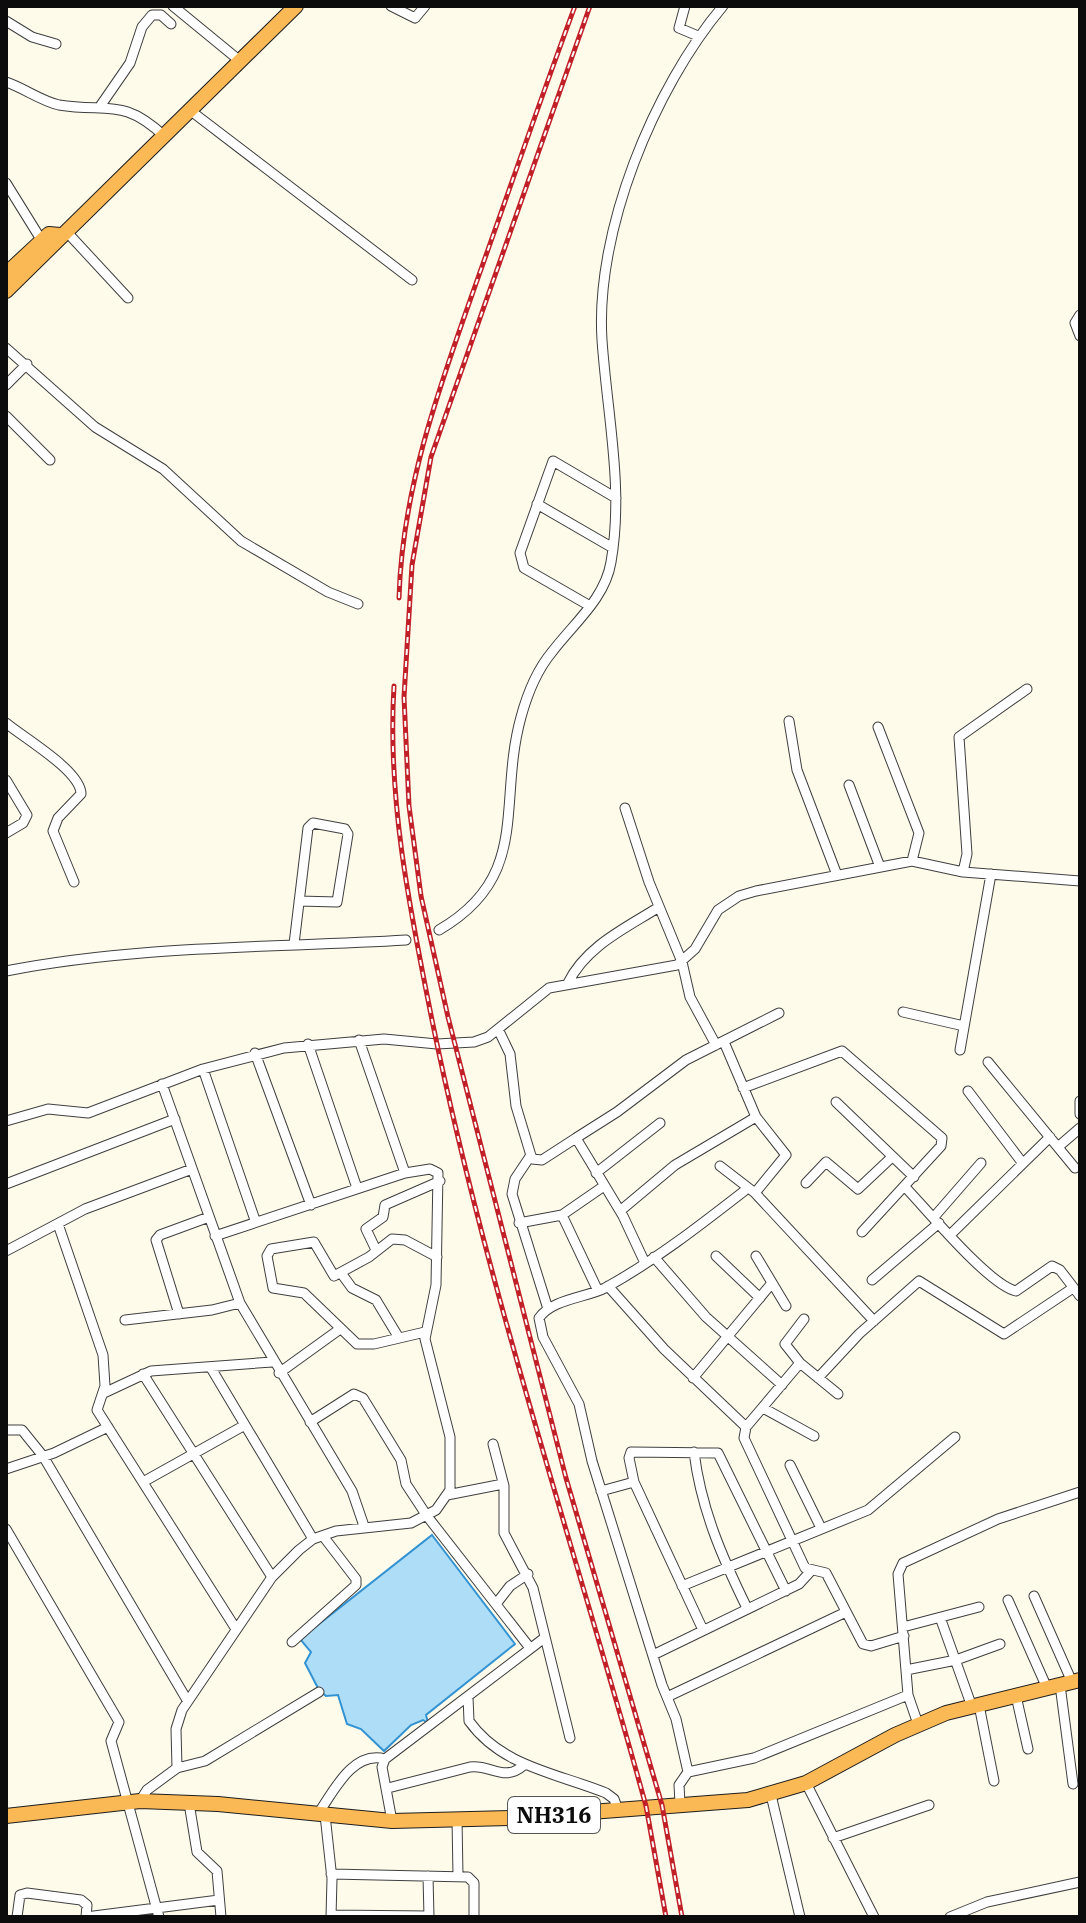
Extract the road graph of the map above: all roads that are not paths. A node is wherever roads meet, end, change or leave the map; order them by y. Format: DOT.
graph roads {
  1 [pos="173,6"];
  2 [pos="296,6"];
  3 [pos="391,6"];
  4 [pos="425,6"];
  5 [pos="685,6"];
  6 [pos="723,6"];
  7 [pos="6,21"];
  8 [pos="171,24"];
  9 [pos="698,36"];
  10 [pos="56,44"];
  11 [pos="240,61"];
  12 [pos="6,82"];
  13 [pos="101,105"];
  14 [pos="191,111"];
  15 [pos="165,137"];
  16 [pos="6,183"];
  17 [pos="62,232"];
  18 [pos="42,241"];
  19 [pos="6,274"];
  20 [pos="412,280"];
  21 [pos="6,291"];
  22 [pos="128,298"];
  23 [pos="1080,315"];
  24 [pos="1080,336"];
  25 [pos="6,348"];
  26 [pos="27,364"];
  27 [pos="6,385"];
  28 [pos="6,416"];
  29 [pos="50,460"];
  30 [pos="616,498"];
  31 [pos="537,504"];
  32 [pos="613,548"];
  33 [pos="358,604"];
  34 [pos="590,606"];
  35 [pos="1027,689"];
  36 [pos="789,721"];
  37 [pos="6,723"];
  38 [pos="878,727"];
  39 [pos="6,780"];
  40 [pos="849,785"];
  41 [pos="625,808"];
  42 [pos="6,833"];
  43 [pos="912,861"];
  44 [pos="880,867"];
  45 [pos="963,872"];
  46 [pos="991,874"];
  47 [pos="837,875"];
  48 [pos="1080,881"];
  49 [pos="74,882"];
  50 [pos="299,901"];
  51 [pos="659,907"];
  52 [pos="439,930"];
  53 [pos="406,940"];
  54 [pos="294,944"];
  55 [pos="682,962"];
  56 [pos="6,971"];
  57 [pos="568,983"];
  58 [pos="903,1012"];
  59 [pos="779,1013"];
  60 [pos="964,1026"];
  61 [pos="498,1029"];
  62 [pos="359,1040"];
  63 [pos="308,1044"];
  64 [pos="720,1044"];
  65 [pos="960,1050"];
  66 [pos="255,1053"];
  67 [pos="988,1062"];
  68 [pos="203,1069"];
  69 [pos="162,1084"];
  70 [pos="743,1088"];
  71 [pos="968,1091"];
  72 [pos="1080,1101"];
  73 [pos="836,1102"];
  74 [pos="1080,1114"];
  75 [pos="756,1117"];
  76 [pos="175,1119"];
  77 [pos="6,1121"];
  78 [pos="660,1123"];
  79 [pos="1080,1128"];
  80 [pos="1050,1137"];
  81 [pos="576,1138"];
  82 [pos="1058,1147"];
  83 [pos="531,1155"];
  84 [pos="892,1157"];
  85 [pos="1021,1161"];
  86 [pos="981,1163"];
  87 [pos="720,1166"];
  88 [pos="1075,1168"];
  89 [pos="192,1169"];
  90 [pos="405,1173"];
  91 [pos="596,1173"];
  92 [pos="914,1177"];
  93 [pos="440,1181"];
  94 [pos="806,1183"];
  95 [pos="6,1184"];
  96 [pos="604,1186"];
  97 [pos="357,1188"];
  98 [pos="906,1188"];
  99 [pos="752,1191"];
  100 [pos="311,1205"];
  101 [pos="620,1211"];
  102 [pos="562,1215"];
  103 [pos="209,1217"];
  104 [pos="255,1220"];
  105 [pos="936,1220"];
  106 [pos="519,1223"];
  107 [pos="58,1224"];
  108 [pos="862,1232"];
  109 [pos="950,1235"];
  110 [pos="215,1236"];
  111 [pos="376,1250"];
  112 [pos="6,1251"];
  113 [pos="716,1256"];
  114 [pos="756,1256"];
  115 [pos="437,1257"];
  116 [pos="654,1257"];
  117 [pos="645,1263"];
  118 [pos="341,1273"];
  119 [pos="872,1280"];
  120 [pos="772,1283"];
  121 [pos="608,1286"];
  122 [pos="1073,1288"];
  123 [pos="598,1291"];
  124 [pos="1080,1296"];
  125 [pos="760,1298"];
  126 [pos="240,1303"];
  127 [pos="786,1306"];
  128 [pos="548,1309"];
  129 [pos="179,1314"];
  130 [pos="804,1319"];
  131 [pos="125,1320"];
  132 [pos="874,1321"];
  133 [pos="340,1329"];
  134 [pos="425,1332"];
  135 [pos="727,1336"];
  136 [pos="399,1338"];
  137 [pos="272,1362"];
  138 [pos="800,1363"];
  139 [pos="211,1368"];
  140 [pos="279,1373"];
  141 [pos="143,1374"];
  142 [pos="693,1378"];
  143 [pos="818,1378"];
  144 [pos="782,1385"];
  145 [pos="104,1393"];
  146 [pos="838,1394"];
  147 [pos="763,1408"];
  148 [pos="310,1422"];
  149 [pos="245,1425"];
  150 [pos="108,1427"];
  151 [pos="746,1427"];
  152 [pos="6,1430"];
  153 [pos="814,1436"];
  154 [pos="955,1437"];
  155 [pos="493,1444"];
  156 [pos="694,1452"];
  157 [pos="193,1453"];
  158 [pos="43,1456"];
  159 [pos="790,1465"];
  160 [pos="6,1469"];
  161 [pos="143,1482"];
  162 [pos="634,1482"];
  163 [pos="503,1484"];
  164 [pos="601,1491"];
  165 [pos="1080,1492"];
  166 [pos="447,1495"];
  167 [pos="427,1516"];
  168 [pos="364,1526"];
  169 [pos="821,1528"];
  170 [pos="6,1529"];
  171 [pos="318,1538"];
  172 [pos="791,1542"];
  173 [pos="766,1552"];
  174 [pos="728,1568"];
  175 [pos="810,1572"];
  176 [pos="528,1574"];
  177 [pos="272,1577"];
  178 [pos="682,1586"];
  179 [pos="786,1591"];
  180 [pos="1034,1596"];
  181 [pos="1008,1600"];
  182 [pos="496,1604"];
  183 [pos="979,1607"];
  184 [pos="747,1608"];
  185 [pos="846,1612"];
  186 [pos="941,1620"];
  187 [pos="236,1629"];
  188 [pos="703,1630"];
  189 [pos="904,1632"];
  190 [pos="543,1639"];
  191 [pos="292,1642"];
  192 [pos="1000,1644"];
  193 [pos="530,1648"];
  194 [pos="653,1655"];
  195 [pos="956,1660"];
  196 [pos="906,1670"];
  197 [pos="1065,1684"];
  198 [pos="319,1692"];
  199 [pos="908,1695"];
  200 [pos="1016,1696"];
  201 [pos="468,1697"];
  202 [pos="667,1697"];
  203 [pos="187,1700"];
  204 [pos="975,1706"];
  205 [pos="918,1724"];
  206 [pos="570,1738"];
  207 [pos="1028,1749"];
  208 [pos="385,1759"];
  209 [pos="524,1765"];
  210 [pos="177,1768"];
  211 [pos="688,1772"];
  212 [pos="994,1781"];
  213 [pos="806,1783"];
  214 [pos="1073,1784"];
  215 [pos="388,1788"];
  216 [pos="771,1795"];
  217 [pos="134,1801"];
  218 [pos="189,1803"];
  219 [pos="680,1803"];
  220 [pos="929,1805"];
  221 [pos="618,1810"];
  222 [pos="322,1814"];
  223 [pos="6,1816"];
  224 [pos="457,1819"];
  225 [pos="392,1821"];
  226 [pos="833,1838"];
  227 [pos="331,1874"];
  228 [pos="428,1876"];
  229 [pos="458,1876"];
  230 [pos="1080,1882"];
  231 [pos="219,1900"];
  232 [pos="6,1908"];
  233 [pos="158,1912"];
  234 [pos="17,1913"];
  235 [pos="331,1916"];
  236 [pos="429,1916"];
  237 [pos="86,1917"];
  238 [pos="221,1917"];
  239 [pos="474,1917"];
  240 [pos="800,1917"];
  241 [pos="874,1917"];
  242 [pos="950,1917"];
  1 -- 11 [label="street"];
  2 -- 11 [label="highway"];
  3 -- 4 [label="street"];
  5 -- 9 [label="street"];
  6 -- 9 [label="street"];
  7 -- 10 [label="street"];
  8 -- 13 [label="street"];
  9 -- 30 [label="street"];
  11 -- 14 [label="highway"];
  12 -- 13 [label="street"];
  13 -- 15 [label="street"];
  14 -- 15 [label="highway"];
  14 -- 20 [label="street"];
  15 -- 17 [label="highway"];
  16 -- 18 [label="street"];
  17 -- 18 [label="highway"];
  17 -- 21 [label="highway"];
  17 -- 22 [label="street"];
  18 -- 19 [label="highway"];
  23 -- 24 [label="street"];
  25 -- 26 [label="street"];
  26 -- 27 [label="street"];
  26 -- 33 [label="street"];
  28 -- 29 [label="street"];
  30 -- 31 [label="street"];
  30 -- 32 [label="street"];
  31 -- 32 [label="street"];
  31 -- 34 [label="street"];
  32 -- 34 [label="street"];
  34 -- 52 [label="street"];
  35 -- 45 [label="street"];
  36 -- 47 [label="street"];
  37 -- 49 [label="street"];
  38 -- 43 [label="street"];
  39 -- 42 [label="street"];
  40 -- 44 [label="street"];
  41 -- 51 [label="street"];
  43 -- 44 [label="street"];
  43 -- 45 [label="street"];
  44 -- 47 [label="street"];
  45 -- 46 [label="street"];
  46 -- 48 [label="street"];
  46 -- 60 [label="street"];
  47 -- 55 [label="street"];
  50 -- 50 [label="street"];
  50 -- 54 [label="street"];
  51 -- 55 [label="street"];
  51 -- 57 [label="street"];
  53 -- 54 [label="street"];
  54 -- 56 [label="street"];
  55 -- 57 [label="street"];
  55 -- 64 [label="street"];
  57 -- 61 [label="street"];
  58 -- 60 [label="street"];
  59 -- 64 [label="street"];
  60 -- 65 [label="street"];
  61 -- 62 [label="street"];
  61 -- 83 [label="street"];
  62 -- 63 [label="street"];
  62 -- 90 [label="street"];
  63 -- 66 [label="street"];
  63 -- 97 [label="street"];
  64 -- 70 [label="street"];
  64 -- 81 [label="street"];
  66 -- 68 [label="street"];
  66 -- 100 [label="street"];
  67 -- 80 [label="street"];
  68 -- 69 [label="street"];
  68 -- 104 [label="street"];
  69 -- 76 [label="street"];
  69 -- 77 [label="street"];
  70 -- 75 [label="street"];
  70 -- 92 [label="street"];
  71 -- 85 [label="street"];
  72 -- 74 [label="street"];
  73 -- 84 [label="street"];
  75 -- 99 [label="street"];
  75 -- 101 [label="street"];
  76 -- 89 [label="street"];
  76 -- 95 [label="street"];
  78 -- 91 [label="street"];
  79 -- 82 [label="street"];
  80 -- 82 [label="street"];
  80 -- 85 [label="street"];
  81 -- 83 [label="street"];
  81 -- 91 [label="street"];
  82 -- 88 [label="street"];
  83 -- 106 [label="street"];
  84 -- 92 [label="street"];
  84 -- 94 [label="street"];
  85 -- 109 [label="street"];
  86 -- 105 [label="street"];
  87 -- 99 [label="street"];
  89 -- 103 [label="street"];
  89 -- 107 [label="street"];
  90 -- 93 [label="street"];
  90 -- 97 [label="street"];
  91 -- 96 [label="street"];
  92 -- 98 [label="street"];
  93 -- 111 [label="street"];
  93 -- 115 [label="street"];
  96 -- 101 [label="street"];
  96 -- 102 [label="street"];
  97 -- 100 [label="street"];
  98 -- 105 [label="street"];
  98 -- 108 [label="street"];
  99 -- 116 [label="street"];
  99 -- 132 [label="street"];
  100 -- 104 [label="street"];
  101 -- 117 [label="street"];
  102 -- 106 [label="street"];
  102 -- 123 [label="street"];
  103 -- 110 [label="street"];
  103 -- 129 [label="street"];
  104 -- 110 [label="street"];
  105 -- 109 [label="street"];
  105 -- 119 [label="street"];
  106 -- 128 [label="street"];
  107 -- 112 [label="street"];
  107 -- 145 [label="street"];
  109 -- 122 [label="street"];
  110 -- 126 [label="street"];
  111 -- 115 [label="street"];
  111 -- 118 [label="street"];
  113 -- 125 [label="street"];
  114 -- 120 [label="street"];
  115 -- 134 [label="street"];
  116 -- 117 [label="street"];
  116 -- 135 [label="street"];
  117 -- 121 [label="street"];
  118 -- 133 [label="street"];
  118 -- 136 [label="street"];
  120 -- 125 [label="street"];
  120 -- 127 [label="street"];
  121 -- 123 [label="street"];
  121 -- 142 [label="street"];
  122 -- 124 [label="street"];
  122 -- 132 [label="street"];
  123 -- 128 [label="street"];
  125 -- 135 [label="street"];
  126 -- 129 [label="street"];
  126 -- 137 [label="street"];
  128 -- 164 [label="street"];
  129 -- 131 [label="street"];
  130 -- 138 [label="street"];
  132 -- 143 [label="street"];
  133 -- 136 [label="street"];
  133 -- 140 [label="street"];
  134 -- 136 [label="street"];
  134 -- 166 [label="street"];
  135 -- 142 [label="street"];
  135 -- 144 [label="street"];
  137 -- 139 [label="street"];
  137 -- 140 [label="street"];
  138 -- 143 [label="street"];
  138 -- 144 [label="street"];
  139 -- 141 [label="street"];
  139 -- 149 [label="street"];
  140 -- 148 [label="street"];
  141 -- 145 [label="street"];
  141 -- 157 [label="street"];
  142 -- 151 [label="street"];
  143 -- 146 [label="street"];
  144 -- 147 [label="street"];
  145 -- 150 [label="street"];
  147 -- 151 [label="street"];
  147 -- 153 [label="street"];
  148 -- 167 [label="street"];
  148 -- 168 [label="street"];
  149 -- 157 [label="street"];
  149 -- 171 [label="street"];
  150 -- 158 [label="street"];
  150 -- 161 [label="street"];
  151 -- 172 [label="street"];
  152 -- 158 [label="street"];
  154 -- 169 [label="street"];
  155 -- 163 [label="street"];
  156 -- 162 [label="street"];
  156 -- 173 [label="street"];
  156 -- 174 [label="street"];
  157 -- 161 [label="street"];
  157 -- 177 [label="street"];
  158 -- 160 [label="street"];
  158 -- 203 [label="street"];
  159 -- 169 [label="street"];
  161 -- 187 [label="street"];
  162 -- 164 [label="street"];
  162 -- 178 [label="street"];
  163 -- 166 [label="street"];
  163 -- 176 [label="street"];
  164 -- 194 [label="street"];
  165 -- 189 [label="street"];
  166 -- 167 [label="street"];
  167 -- 168 [label="street"];
  167 -- 182 [label="street"];
  168 -- 171 [label="street"];
  169 -- 172 [label="street"];
  170 -- 217 [label="street"];
  171 -- 177 [label="street"];
  171 -- 191 [label="street"];
  172 -- 173 [label="street"];
  172 -- 175 [label="street"];
  173 -- 174 [label="street"];
  173 -- 179 [label="street"];
  174 -- 178 [label="street"];
  174 -- 184 [label="street"];
  175 -- 179 [label="street"];
  175 -- 185 [label="street"];
  176 -- 182 [label="street"];
  176 -- 190 [label="street"];
  177 -- 187 [label="street"];
  178 -- 188 [label="street"];
  179 -- 184 [label="street"];
  180 -- 197 [label="street"];
  181 -- 197 [label="street"];
  182 -- 193 [label="street"];
  183 -- 186 [label="street"];
  184 -- 188 [label="street"];
  185 -- 189 [label="street"];
  185 -- 202 [label="street"];
  186 -- 189 [label="street"];
  186 -- 195 [label="street"];
  187 -- 203 [label="street"];
  188 -- 194 [label="street"];
  189 -- 196 [label="street"];
  190 -- 193 [label="street"];
  190 -- 206 [label="street"];
  192 -- 195 [label="street"];
  193 -- 201 [label="street"];
  194 -- 202 [label="street"];
  195 -- 196 [label="street"];
  195 -- 204 [label="street"];
  196 -- 199 [label="street"];
  197 -- 200 [label="highway, NH316"];
  197 -- 214 [label="street"];
  198 -- 210 [label="street"];
  199 -- 205 [label="street"];
  199 -- 211 [label="street"];
  200 -- 204 [label="highway, NH316"];
  200 -- 207 [label="street"];
  201 -- 208 [label="street"];
  201 -- 209 [label="street"];
  202 -- 211 [label="street"];
  203 -- 210 [label="street"];
  204 -- 205 [label="highway, NH316"];
  204 -- 212 [label="street"];
  205 -- 213 [label="highway, NH316"];
  208 -- 215 [label="street"];
  208 -- 222 [label="street"];
  209 -- 215 [label="street"];
  209 -- 221 [label="street"];
  210 -- 217 [label="street"];
  211 -- 219 [label="street"];
  213 -- 216 [label="highway, NH316"];
  213 -- 226 [label="street"];
  215 -- 225 [label="street"];
  216 -- 219 [label="highway, NH316"];
  216 -- 240 [label="street"];
  217 -- 218 [label="highway, NH316"];
  217 -- 223 [label="highway, NH316"];
  217 -- 233 [label="street"];
  218 -- 222 [label="highway, NH316"];
  218 -- 231 [label="street"];
  219 -- 221 [label="highway, NH316"];
  220 -- 226 [label="street"];
  221 -- 224 [label="highway, NH316"];
  222 -- 225 [label="highway, NH316"];
  222 -- 227 [label="street"];
  224 -- 225 [label="highway, NH316"];
  224 -- 229 [label="street"];
  226 -- 241 [label="street"];
  227 -- 228 [label="street"];
  227 -- 235 [label="street"];
  228 -- 229 [label="street"];
  228 -- 236 [label="street"];
  229 -- 239 [label="street"];
  230 -- 242 [label="street"];
  231 -- 233 [label="street"];
  231 -- 238 [label="street"];
  232 -- 234 [label="street"];
  233 -- 237 [label="street"];
  234 -- 237 [label="street"];
  235 -- 236 [label="street"];
}
